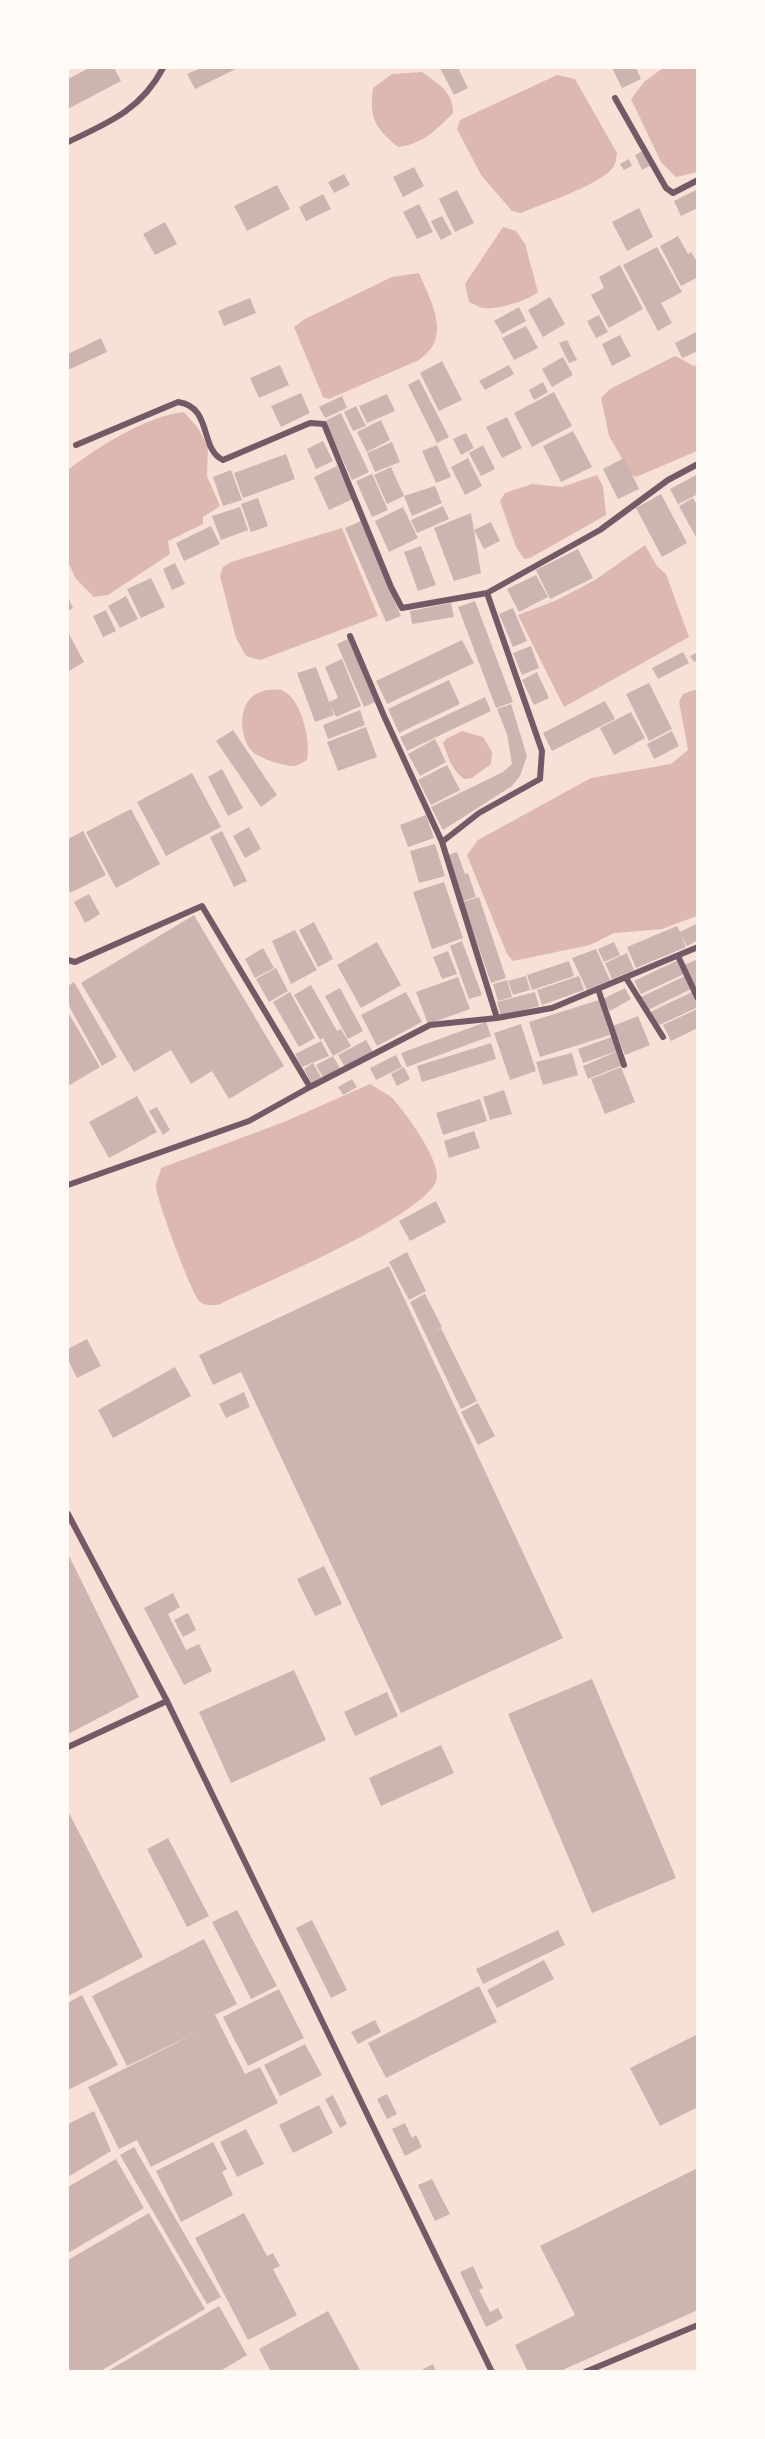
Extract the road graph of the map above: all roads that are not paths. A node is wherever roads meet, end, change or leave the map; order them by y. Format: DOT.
graph roads {
  1 [pos="163,68"];
  2 [pos="615,98"];
  3 [pos="68,142"];
  4 [pos="698,180"];
  5 [pos="76,445"];
  6 [pos="698,464"];
  7 [pos="487,593"];
  8 [pos="350,636"];
  9 [pos="442,842"];
  10 [pos="698,947"];
  11 [pos="678,956"];
  12 [pos="68,960"];
  13 [pos="626,978"];
  14 [pos="598,989"];
  15 [pos="698,999"];
  16 [pos="497,1018"];
  17 [pos="663,1037"];
  18 [pos="624,1065"];
  19 [pos="310,1087"];
  20 [pos="68,1185"];
  21 [pos="68,1514"];
  22 [pos="166,1701"];
  23 [pos="68,1747"];
  24 [pos="698,2325"];
  25 [pos="492,2372"];
  26 [pos="585,2372"];
  1 -- 3 [label="street"];
  2 -- 4 [label="street"];
  5 -- 7 [label="street"];
  6 -- 7 [label="street"];
  7 -- 9 [label="street"];
  8 -- 9 [label="street"];
  9 -- 16 [label="street"];
  10 -- 11 [label="street"];
  11 -- 13 [label="street"];
  11 -- 15 [label="street"];
  12 -- 19 [label="street"];
  13 -- 14 [label="street"];
  13 -- 17 [label="street"];
  14 -- 16 [label="street"];
  14 -- 18 [label="street"];
  16 -- 19 [label="street"];
  19 -- 20 [label="street"];
  21 -- 22 [label="street"];
  22 -- 23 [label="street"];
  22 -- 25 [label="street"];
  24 -- 26 [label="street"];
}
